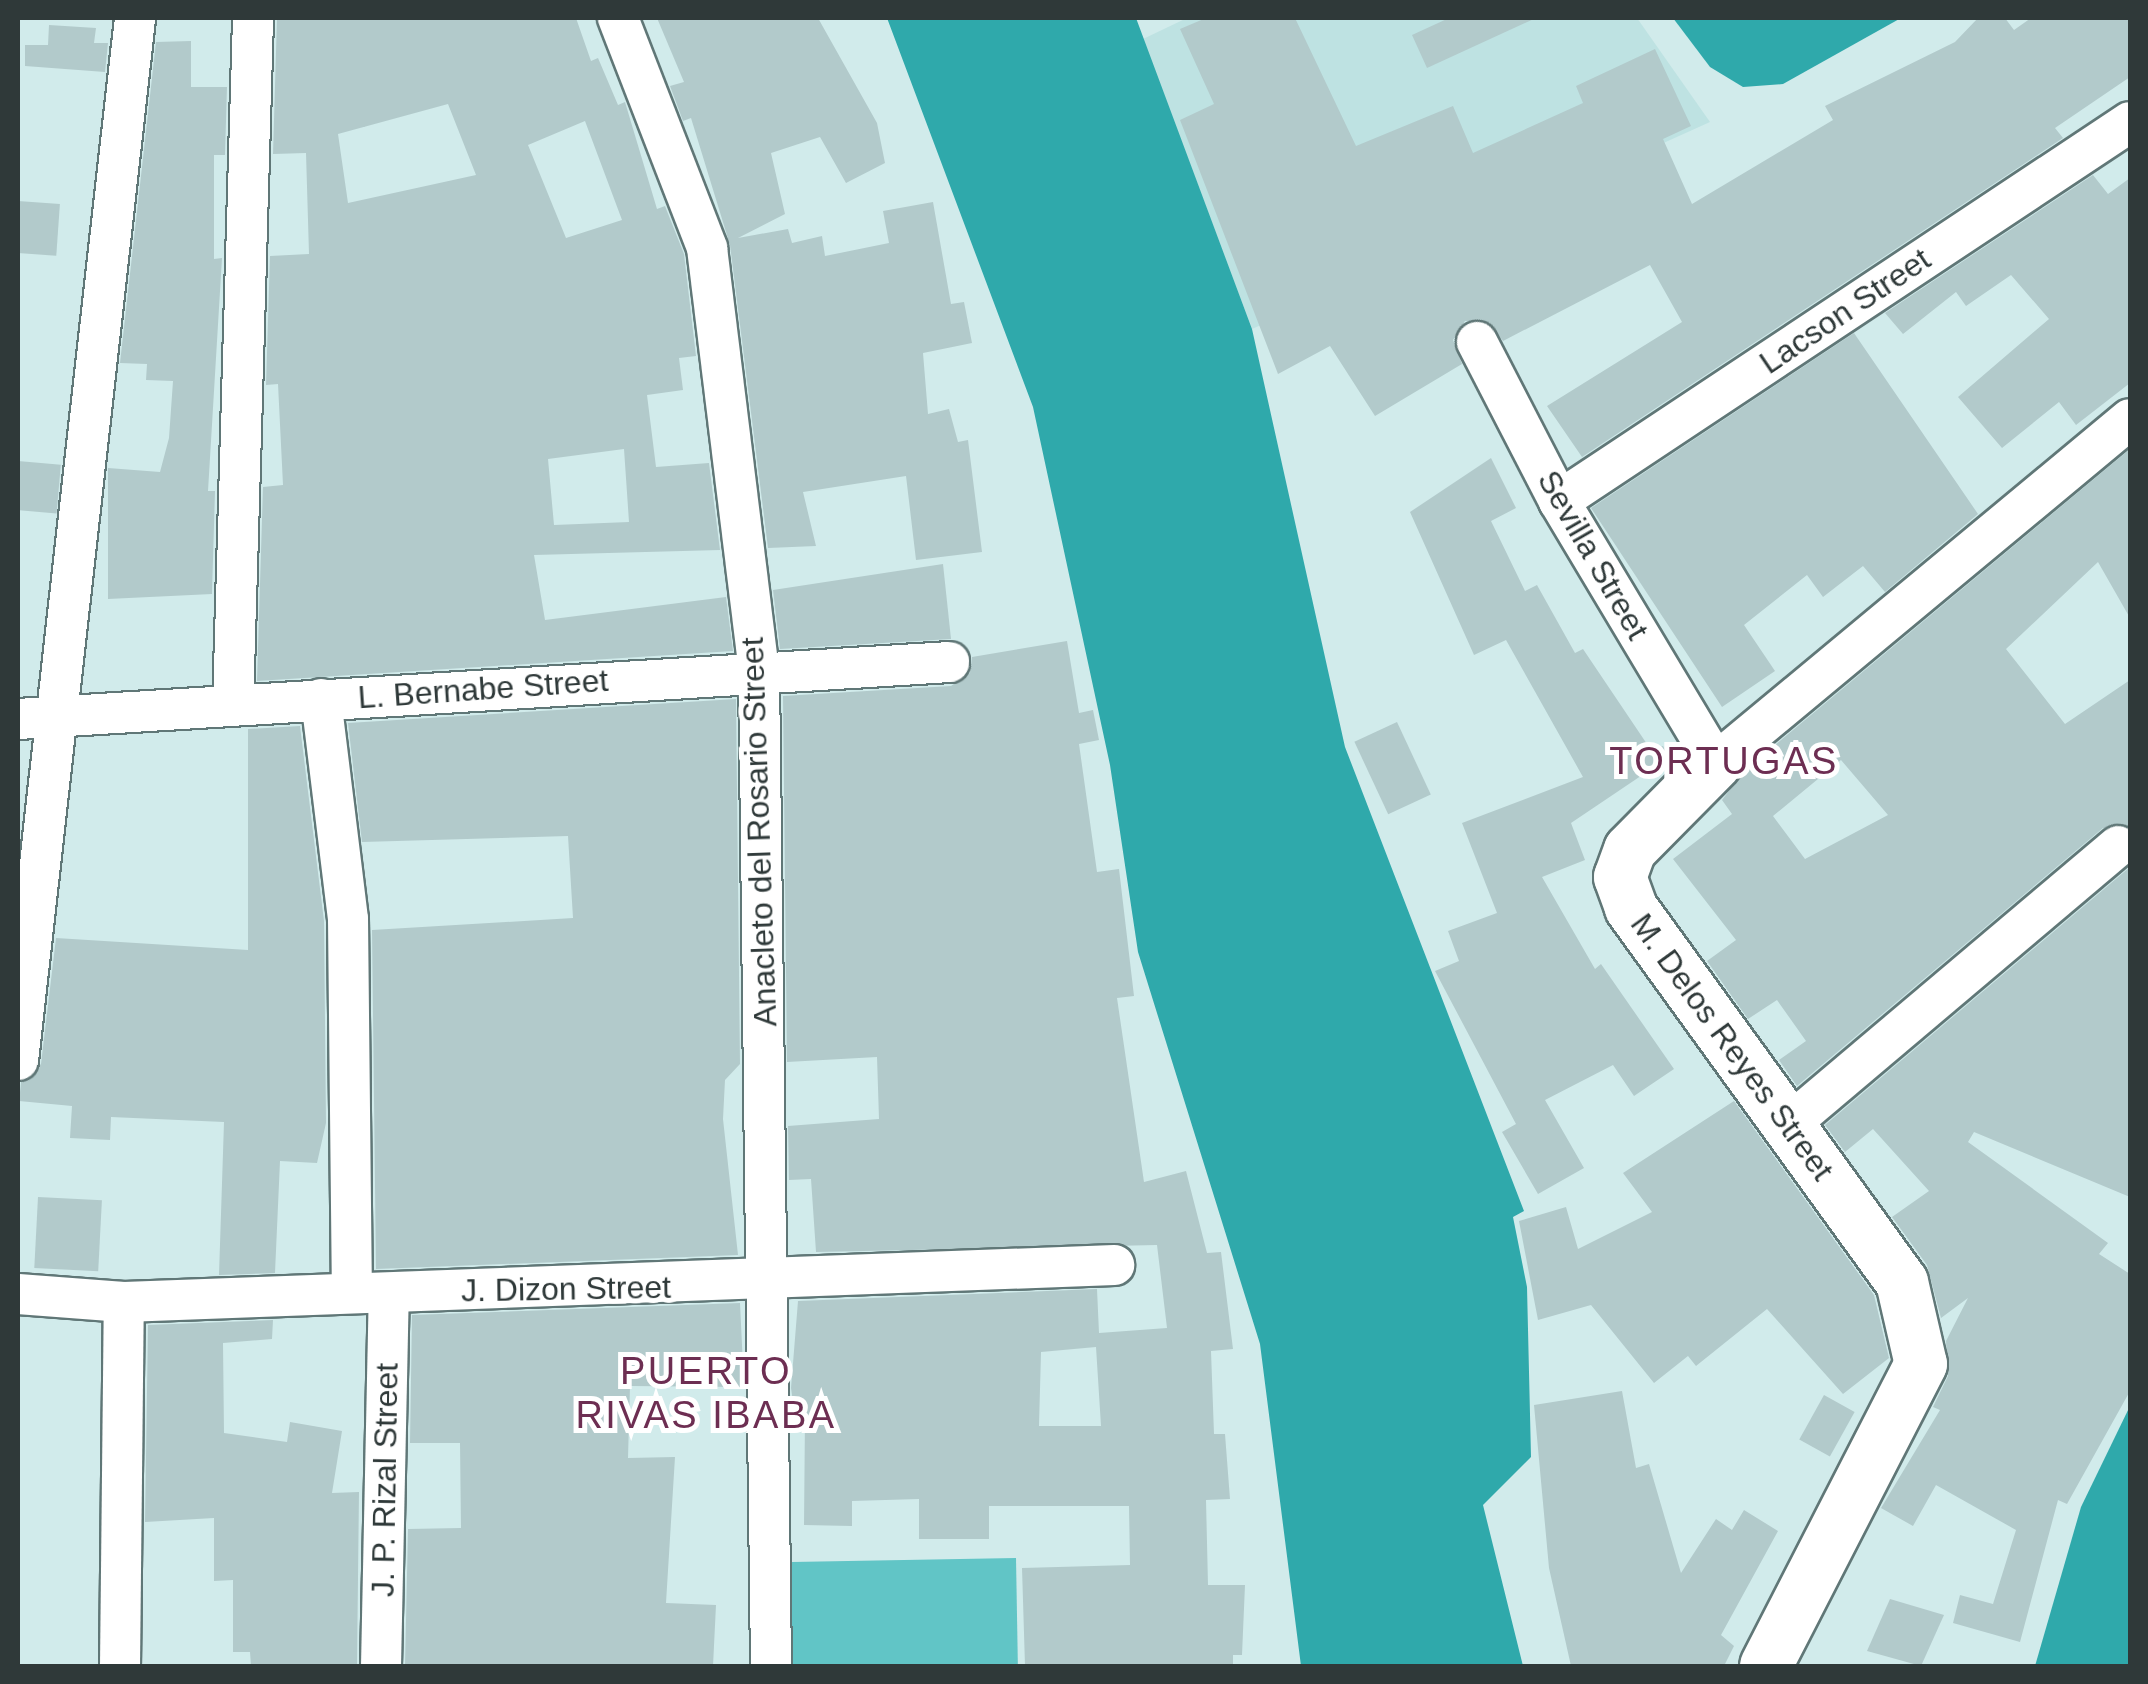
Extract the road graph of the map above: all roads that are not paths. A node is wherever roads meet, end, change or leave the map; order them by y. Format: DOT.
graph roads {
  1 [pos="136,18"];
  2 [pos="253,18"];
  3 [pos="618,18"];
  4 [pos="2130,122"];
  5 [pos="1477,342"];
  6 [pos="2130,419"];
  7 [pos="1559,501"];
  8 [pos="949,662"];
  9 [pos="759,672"];
  10 [pos="322,699"];
  11 [pos="233,704"];
  12 [pos="36,719"];
  13 [pos="1716,763"];
  14 [pos="2118,846"];
  15 [pos="18,1060"];
  16 [pos="1788,1125"];
  17 [pos="1114,1266"];
  18 [pos="771,1284"];
  19 [pos="370,1292"];
  20 [pos="18,1294"];
  21 [pos="124,1302"];
  22 [pos="120,1666"];
  23 [pos="381,1666"];
  24 [pos="771,1666"];
  25 [pos="1766,1666"];
  1 -- 12 [label="street"];
  2 -- 11 [label="street"];
  3 -- 9 [label="street, Anacleto del Rosario Street"];
  4 -- 7 [label="street, Lacson Street"];
  5 -- 7 [label="street, Sevilla Street"];
  6 -- 13 [label="street, M. Delos Reyes Street"];
  7 -- 13 [label="street, Sevilla Street"];
  8 -- 9 [label="street, L. Bernabe Street"];
  9 -- 10 [label="street, L. Bernabe Street"];
  9 -- 18 [label="street, Anacleto del Rosario Street"];
  10 -- 11 [label="street, L. Bernabe Street"];
  10 -- 19 [label="street, J. P. Rizal Street"];
  11 -- 12 [label="street, L. Bernabe Street"];
  12 -- 15 [label="street"];
  13 -- 16 [label="street, M. Delos Reyes Street"];
  14 -- 16 [label="street"];
  16 -- 25 [label="street, M. Delos Reyes Street"];
  17 -- 18 [label="street, J. Dizon Street"];
  18 -- 19 [label="street, J. Dizon Street"];
  18 -- 24 [label="street, Anacleto del Rosario Street"];
  19 -- 21 [label="street, J. Dizon Street"];
  19 -- 23 [label="street, J. P. Rizal Street"];
  20 -- 21 [label="street, J. Dizon Street"];
  21 -- 22 [label="street"];
}
